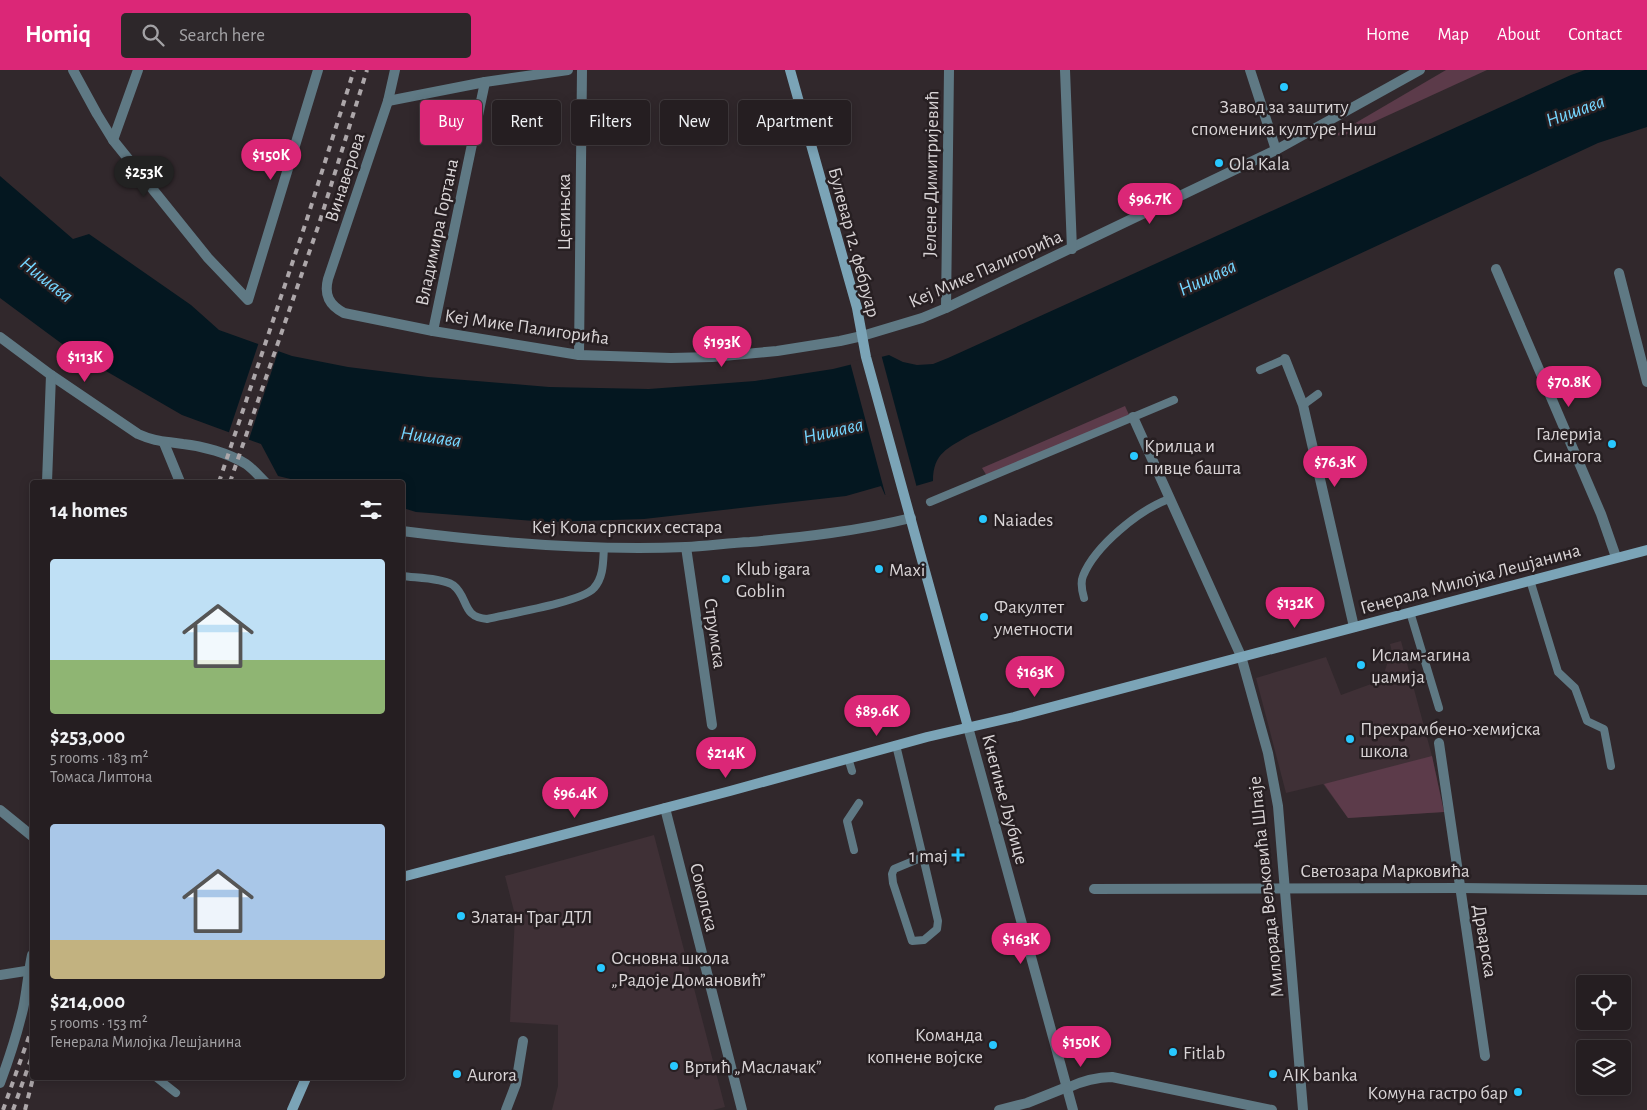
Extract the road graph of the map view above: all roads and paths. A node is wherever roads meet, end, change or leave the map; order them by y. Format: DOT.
graph roads {
  1 [pos="74,70"];
  2 [pos="138,70"];
  3 [pos="318,70"];
  4 [pos="395,70"];
  5 [pos="568,70"];
  6 [pos="582,70"];
  7 [pos="790,70"];
  8 [pos="949,70"];
  9 [pos="1065,70"];
  10 [pos="1250,70"];
  11 [pos="1420,70"];
  12 [pos="485,82"];
  13 [pos="388,101"];
  14 [pos="113,140"];
  15 [pos="1276,150"];
  16 [pos="1072,248"];
  17 [pos="1496,270"];
  18 [pos="1619,273"];
  19 [pos="327,295"];
  20 [pos="946,308"];
  21 [pos="433,331"];
  22 [pos="0,336"];
  23 [pos="862,336"];
  24 [pos="579,355"];
  25 [pos="866,357"];
  26 [pos="1285,359"];
  27 [pos="1260,370"];
  28 [pos="50,375"];
  29 [pos="1647,382"];
  30 [pos="1318,394"];
  31 [pos="1174,400"];
  32 [pos="1303,405"];
  33 [pos="1133,417"];
  34 [pos="164,443"];
  35 [pos="47,480"];
  36 [pos="179,480"];
  37 [pos="263,480"];
  38 [pos="1169,499"];
  39 [pos="930,502"];
  40 [pos="911,518"];
  41 [pos="405,531"];
  42 [pos="686,547"];
  43 [pos="604,548"];
  44 [pos="1647,550"];
  45 [pos="1616,557"];
  46 [pos="405,576"];
  47 [pos="1530,580"];
  48 [pos="1084,598"];
  49 [pos="1410,612"];
  50 [pos="1354,627"];
  51 [pos="1242,656"];
  52 [pos="1439,708"];
  53 [pos="712,725"];
  54 [pos="968,727"];
  55 [pos="1440,743"];
  56 [pos="896,745"];
  57 [pos="848,758"];
  58 [pos="1611,766"];
  59 [pos="852,771"];
  60 [pos="859,803"];
  61 [pos="665,808"];
  62 [pos="0,810"];
  63 [pos="30,831"];
  64 [pos="854,850"];
  65 [pos="923,857"];
  66 [pos="405,876"];
  67 [pos="1285,888"];
  68 [pos="1460,888"];
  69 [pos="1094,890"];
  70 [pos="1647,890"];
  71 [pos="30,970"];
  72 [pos="0,975"];
  73 [pos="523,1041"];
  74 [pos="1486,1056"];
  75 [pos="160,1080"];
  76 [pos="305,1080"];
  77 [pos="0,1083"];
  78 [pos="1067,1087"];
  79 [pos="176,1093"];
  80 [pos="292,1110"];
  81 [pos="506,1110"];
  82 [pos="742,1110"];
  83 [pos="999,1110"];
  84 [pos="1073,1110"];
  85 [pos="1272,1110"];
  86 [pos="1303,1110"];
  1 -- 14 [label="street"];
  2 -- 14 [label="street"];
  3 -- 14 [label="street"];
  4 -- 13 [label="street, Винаверова"];
  5 -- 12 [label="street"];
  6 -- 24 [label="street, Цетињска"];
  7 -- 23 [label="main road, Булевар 12. фебруар"];
  8 -- 20 [label="street, Јелене Димитријевић"];
  9 -- 16 [label="street"];
  10 -- 15 [label="street"];
  11 -- 15 [label="street, Кеј Мике Палигорића"];
  12 -- 13 [label="street"];
  12 -- 21 [label="street, Владимира Гортана"];
  13 -- 19 [label="street, Винаверова"];
  15 -- 16 [label="street, Кеј Мике Палигорића"];
  16 -- 20 [label="street, Кеј Мике Палигорића"];
  17 -- 45 [label="street"];
  18 -- 29 [label="street"];
  19 -- 21 [label="street, Кеј Мике Палигорића"];
  20 -- 23 [label="street, Кеј Мике Палигорића"];
  21 -- 24 [label="street, Кеј Мике Палигорића"];
  22 -- 28 [label="street"];
  23 -- 24 [label="street, Кеј Мике Палигорића"];
  23 -- 25 [label="main road, Булевар 12. фебруар"];
  25 -- 40 [label="main road, Кнегиње Љубице"];
  26 -- 27 [label="lane"];
  26 -- 32 [label="street"];
  28 -- 34 [label="street"];
  28 -- 35 [label="street"];
  30 -- 32 [label="lane"];
  31 -- 33 [label="lane"];
  32 -- 50 [label="street"];
  33 -- 38 [label="street, Милорада Вељковића Шпаје"];
  33 -- 39 [label="lane"];
  34 -- 36 [label="street"];
  34 -- 37 [label="street"];
  38 -- 48 [label="lane"];
  38 -- 51 [label="street, Милорада Вељковића Шпаје"];
  40 -- 42 [label="street, Кеј Кола српских сестара"];
  40 -- 54 [label="main road, Кнегиње Љубице"];
  41 -- 43 [label="street, Кеј Кола српских сестара"];
  42 -- 43 [label="street, Кеј Кола српских сестара"];
  42 -- 53 [label="street, Струмска"];
  43 -- 46 [label="lane"];
  44 -- 45 [label="main road, Генерала Милојка Лешјанина"];
  45 -- 47 [label="main road, Генерала Милојка Лешјанина"];
  47 -- 49 [label="main road, Генерала Милојка Лешјанина"];
  47 -- 58 [label="lane"];
  49 -- 50 [label="main road, Генерала Милојка Лешјанина"];
  49 -- 52 [label="lane"];
  50 -- 51 [label="main road, Генерала Милојка Лешјанина"];
  51 -- 54 [label="main road, Генерала Милојка Лешјанина"];
  51 -- 67 [label="street, Милорада Вељковића Шпаје"];
  54 -- 56 [label="main road, Генерала Милојка Лешјанина"];
  54 -- 78 [label="street, Кнегиње Љубице"];
  55 -- 68 [label="street, Дрварска"];
  56 -- 57 [label="main road, Генерала Милојка Лешјанина"];
  56 -- 65 [label="lane"];
  57 -- 59 [label="lane"];
  57 -- 61 [label="main road, Генерала Милојка Лешјанина"];
  60 -- 64 [label="lane"];
  61 -- 66 [label="main road, Генерала Милојка Лешјанина"];
  61 -- 82 [label="street, Соколска"];
  62 -- 63 [label="street"];
  65 -- 65 [label="lane"];
  67 -- 68 [label="street, Светозара Марковића"];
  67 -- 69 [label="street, Светозара Марковића"];
  67 -- 86 [label="street, Милорада Вељковића Шпаје"];
  68 -- 70 [label="street, Светозара Марковића"];
  68 -- 74 [label="street, Дрварска"];
  71 -- 72 [label="street"];
  71 -- 77 [label="street"];
  73 -- 81 [label="street"];
  75 -- 79 [label="lane"];
  76 -- 80 [label="main road"];
  78 -- 83 [label="street"];
  78 -- 84 [label="street, Кнегиње Љубице"];
  78 -- 85 [label="street"];
}
